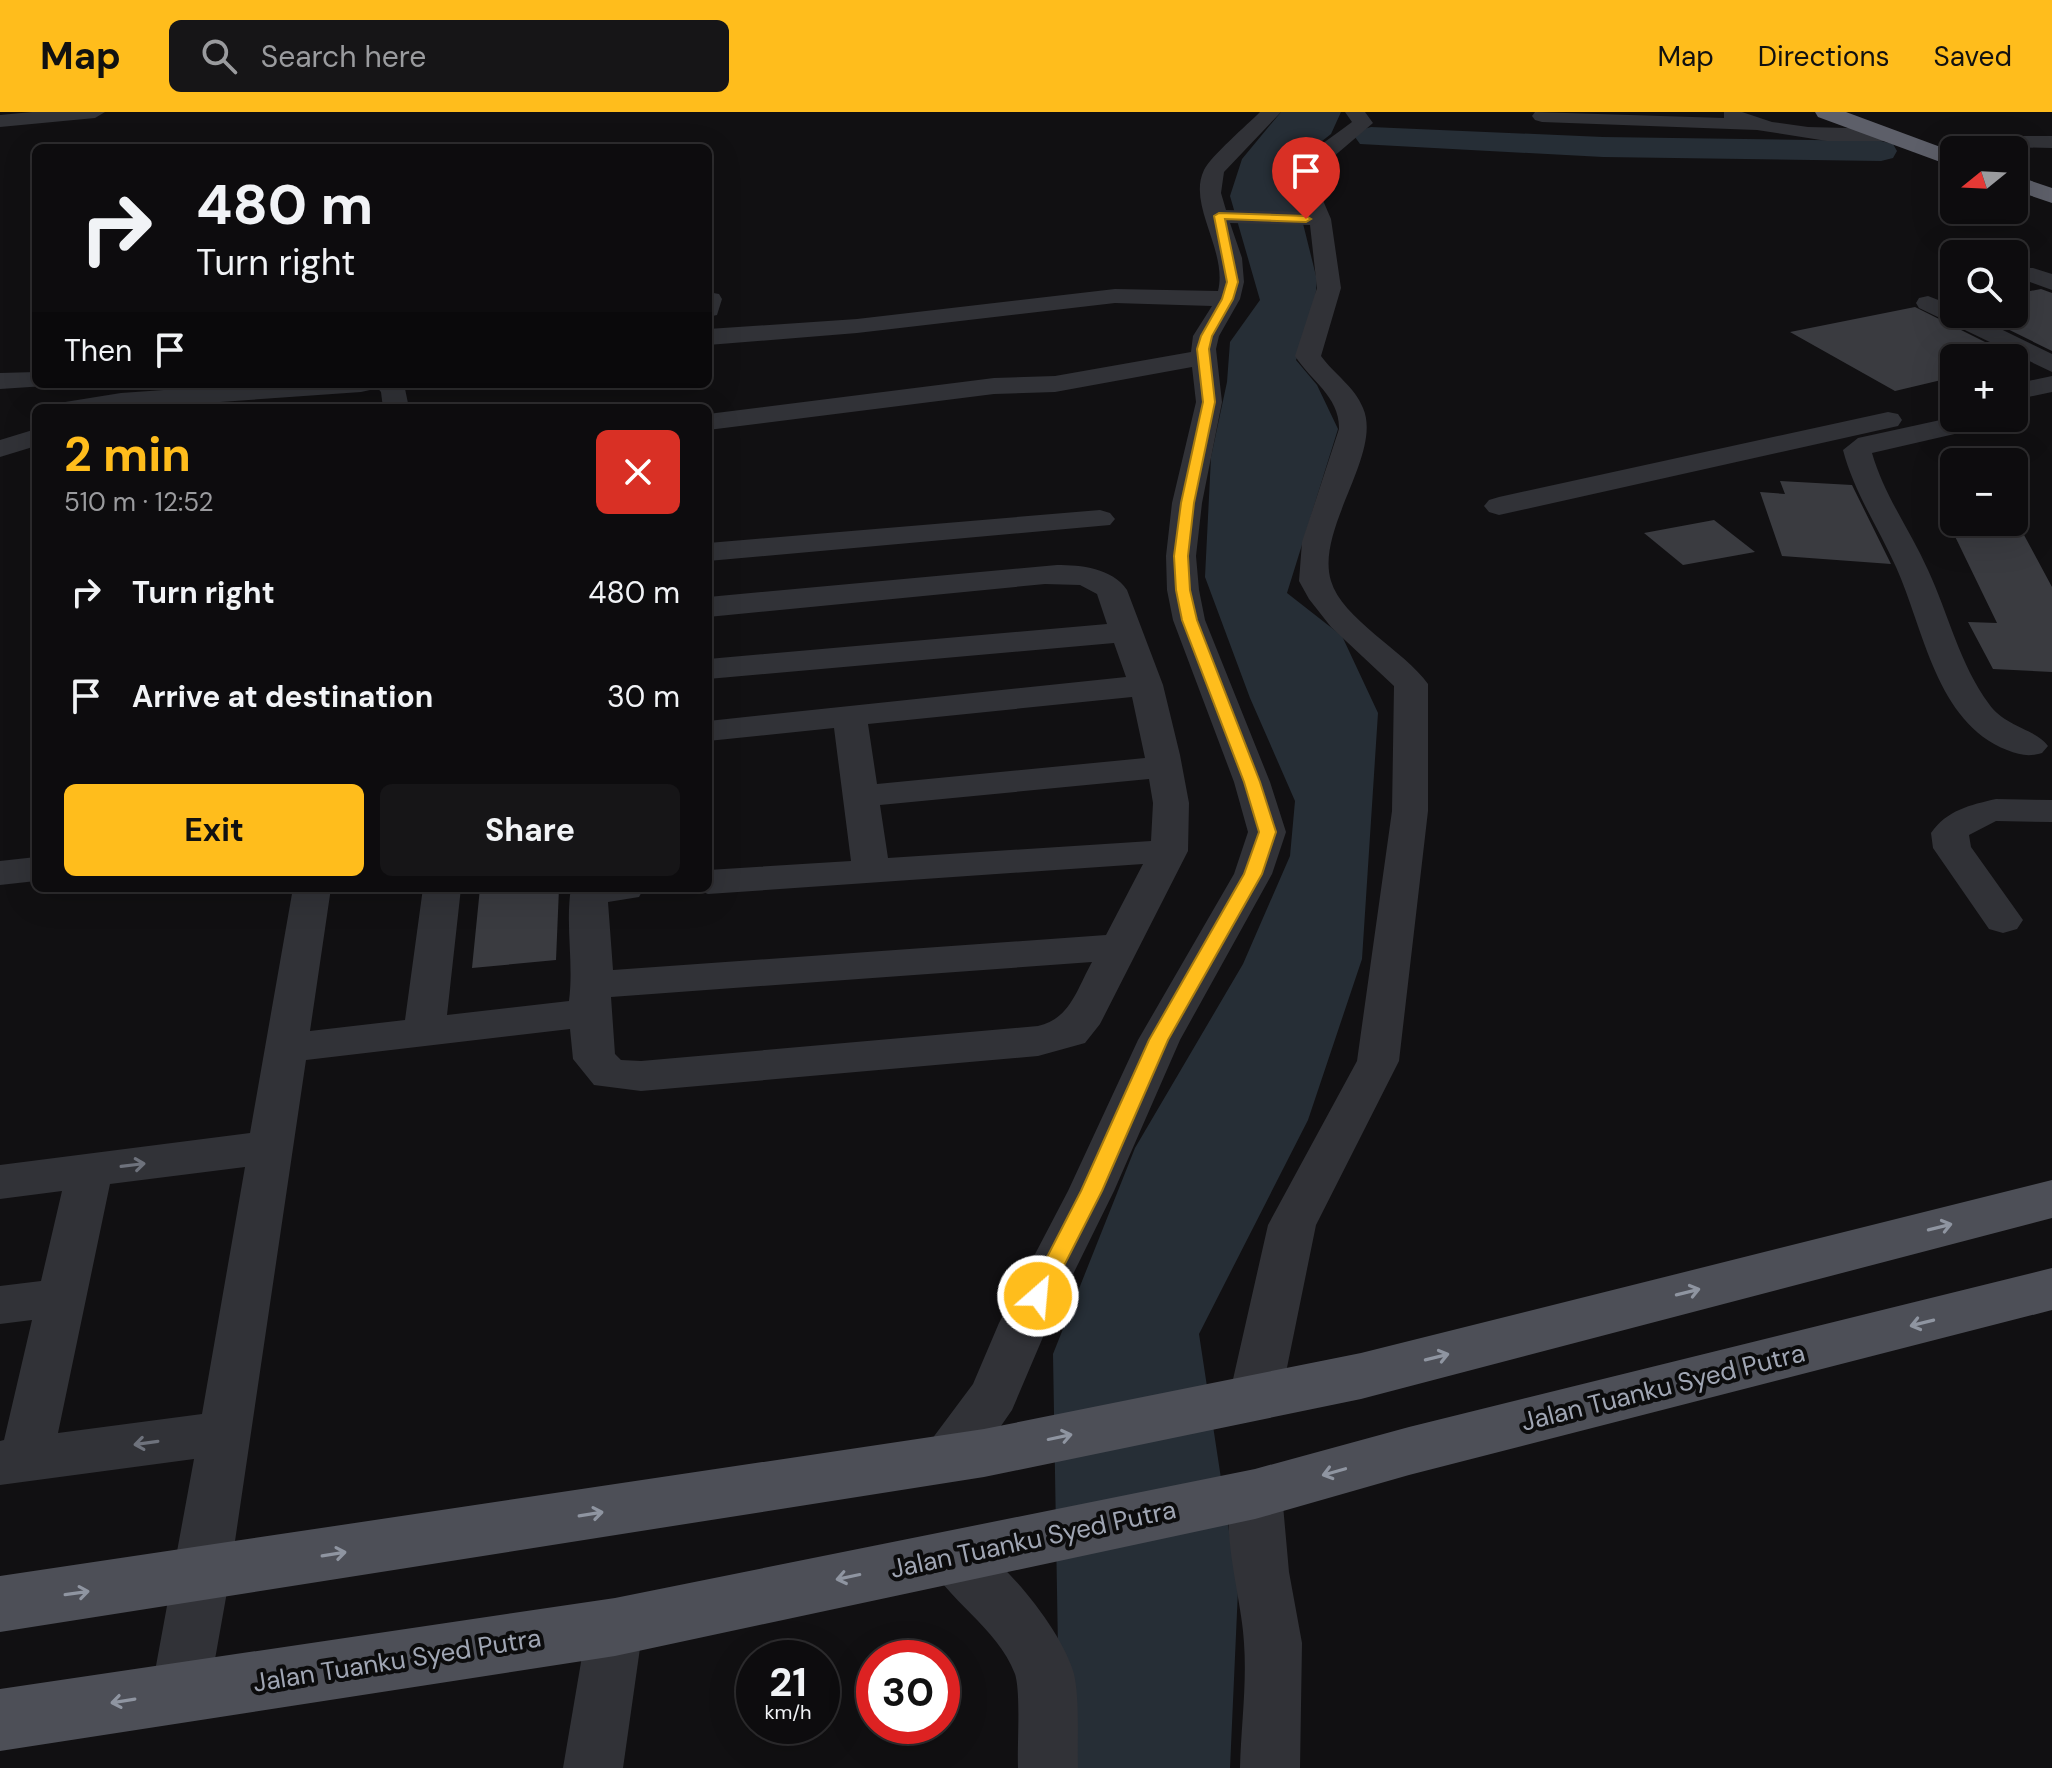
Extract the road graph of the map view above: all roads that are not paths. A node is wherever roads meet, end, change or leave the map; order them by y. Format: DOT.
graph roads {
  1 [pos="95,112"];
  2 [pos="1271,112"];
  3 [pos="1355,112"];
  4 [pos="1724,112"];
  5 [pos="1826,112"];
  6 [pos="1879,112"];
  7 [pos="1542,116"];
  8 [pos="0,121"];
  9 [pos="1754,125"];
  10 [pos="1886,135"];
  11 [pos="1940,142"];
  12 [pos="2052,142"];
  13 [pos="2028,144"];
  14 [pos="1940,147"];
  15 [pos="2028,165"];
  16 [pos="2049,172"];
  17 [pos="2028,187"];
  18 [pos="2052,196"];
  19 [pos="1226,216"];
  20 [pos="1313,219"];
  21 [pos="2028,275"];
  22 [pos="2052,283"];
  23 [pos="1227,299"];
  24 [pos="1928,303"];
  25 [pos="2000,328"];
  26 [pos="712,337"];
  27 [pos="2052,352"];
  28 [pos="1206,357"];
  29 [pos="2052,364"];
  30 [pos="32,380"];
  31 [pos="0,381"];
  32 [pos="2052,384"];
  33 [pos="284,388"];
  34 [pos="2028,389"];
  35 [pos="74,399"];
  36 [pos="2052,405"];
  37 [pos="1940,409"];
  38 [pos="2028,410"];
  39 [pos="712,421"];
  40 [pos="1940,428"];
  41 [pos="32,438"];
  42 [pos="0,449"];
  43 [pos="1499,506"];
  44 [pos="1100,519"];
  45 [pos="712,552"];
  46 [pos="712,607"];
  47 [pos="1126,632"];
  48 [pos="712,669"];
  49 [pos="1146,685"];
  50 [pos="850,717"];
  51 [pos="712,731"];
  52 [pos="2030,746"];
  53 [pos="1164,767"];
  54 [pos="861,796"];
  55 [pos="2052,811"];
  56 [pos="1169,851"];
  57 [pos="32,869"];
  58 [pos="871,870"];
  59 [pos="0,873"];
  60 [pos="712,882"];
  61 [pos="311,892"];
  62 [pos="442,892"];
  63 [pos="599,892"];
  64 [pos="2003,920"];
  65 [pos="1117,947"];
  66 [pos="591,999"];
  67 [pos="424,1032"];
  68 [pos="286,1048"];
  69 [pos="269,1147"];
  70 [pos="90,1170"];
  71 [pos="0,1182"];
  72 [pos="2052,1199"];
  73 [pos="2052,1289"];
  74 [pos="64,1297"];
  75 [pos="0,1305"];
  76 [pos="1236,1401"];
  77 [pos="223,1433"];
  78 [pos="966,1456"];
  79 [pos="13,1461"];
  80 [pos="1243,1496"];
  81 [pos="974,1550"];
  82 [pos="202,1575"];
  83 [pos="0,1604"];
  84 [pos="615,1627"];
  85 [pos="180,1693"];
  86 [pos="0,1720"];
  87 [pos="593,1768"];
  88 [pos="1048,1768"];
  89 [pos="1270,1768"];
  1 -- 8 [label="street"];
  2 -- 19 [label="street"];
  3 -- 20 [label="street"];
  4 -- 9 [label="street"];
  5 -- 10 [label="highway"];
  6 -- 11 [label="highway"];
  7 -- 9 [label="street"];
  9 -- 10 [label="street"];
  10 -- 14 [label="highway"];
  12 -- 13 [label="street"];
  15 -- 16 [label="highway"];
  17 -- 18 [label="highway"];
  19 -- 20 [label="street"];
  19 -- 23 [label="street"];
  20 -- 76 [label="street"];
  21 -- 22 [label="street"];
  23 -- 26 [label="street"];
  23 -- 28 [label="street"];
  24 -- 29 [label="street"];
  25 -- 27 [label="street"];
  28 -- 39 [label="street"];
  28 -- 78 [label="street"];
  30 -- 31 [label="street"];
  32 -- 34 [label="street"];
  33 -- 35 [label="street"];
  36 -- 38 [label="street"];
  37 -- 43 [label="street"];
  40 -- 52 [label="street"];
  41 -- 42 [label="street"];
  44 -- 45 [label="street"];
  46 -- 47 [label="street"];
  47 -- 48 [label="street"];
  47 -- 49 [label="street"];
  49 -- 50 [label="street"];
  49 -- 53 [label="street"];
  50 -- 51 [label="street"];
  50 -- 54 [label="street"];
  53 -- 54 [label="street"];
  53 -- 56 [label="street"];
  54 -- 58 [label="street"];
  55 -- 64 [label="street"];
  56 -- 58 [label="street"];
  56 -- 65 [label="street"];
  57 -- 59 [label="street"];
  58 -- 60 [label="street"];
  61 -- 68 [label="street"];
  62 -- 67 [label="street"];
  63 -- 66 [label="street"];
  65 -- 66 [label="street"];
  65 -- 66 [label="street"];
  66 -- 67 [label="street"];
  67 -- 68 [label="street"];
  68 -- 69 [label="street"];
  70 -- 69 [label="street, one-way"];
  69 -- 77 [label="street"];
  70 -- 71 [label="street"];
  70 -- 74 [label="street"];
  76 -- 72 [label="main road, one-way"];
  73 -- 80 [label="main road, Jalan Tuanku Syed Putra, one-way"];
  74 -- 75 [label="street"];
  74 -- 79 [label="street"];
  78 -- 76 [label="main road, one-way"];
  77 -- 79 [label="street, one-way"];
  77 -- 82 [label="street"];
  82 -- 78 [label="main road, one-way"];
  80 -- 81 [label="main road, Jalan Tuanku Syed Putra"];
  80 -- 89 [label="street"];
  81 -- 84 [label="main road, Jalan Tuanku Syed Putra, one-way"];
  81 -- 88 [label="street"];
  83 -- 82 [label="main road, one-way"];
  82 -- 85 [label="street"];
  84 -- 85 [label="main road, Jalan Tuanku Syed Putra"];
  84 -- 87 [label="street"];
  85 -- 86 [label="main road, Jalan Tuanku Syed Putra, one-way"];
}
